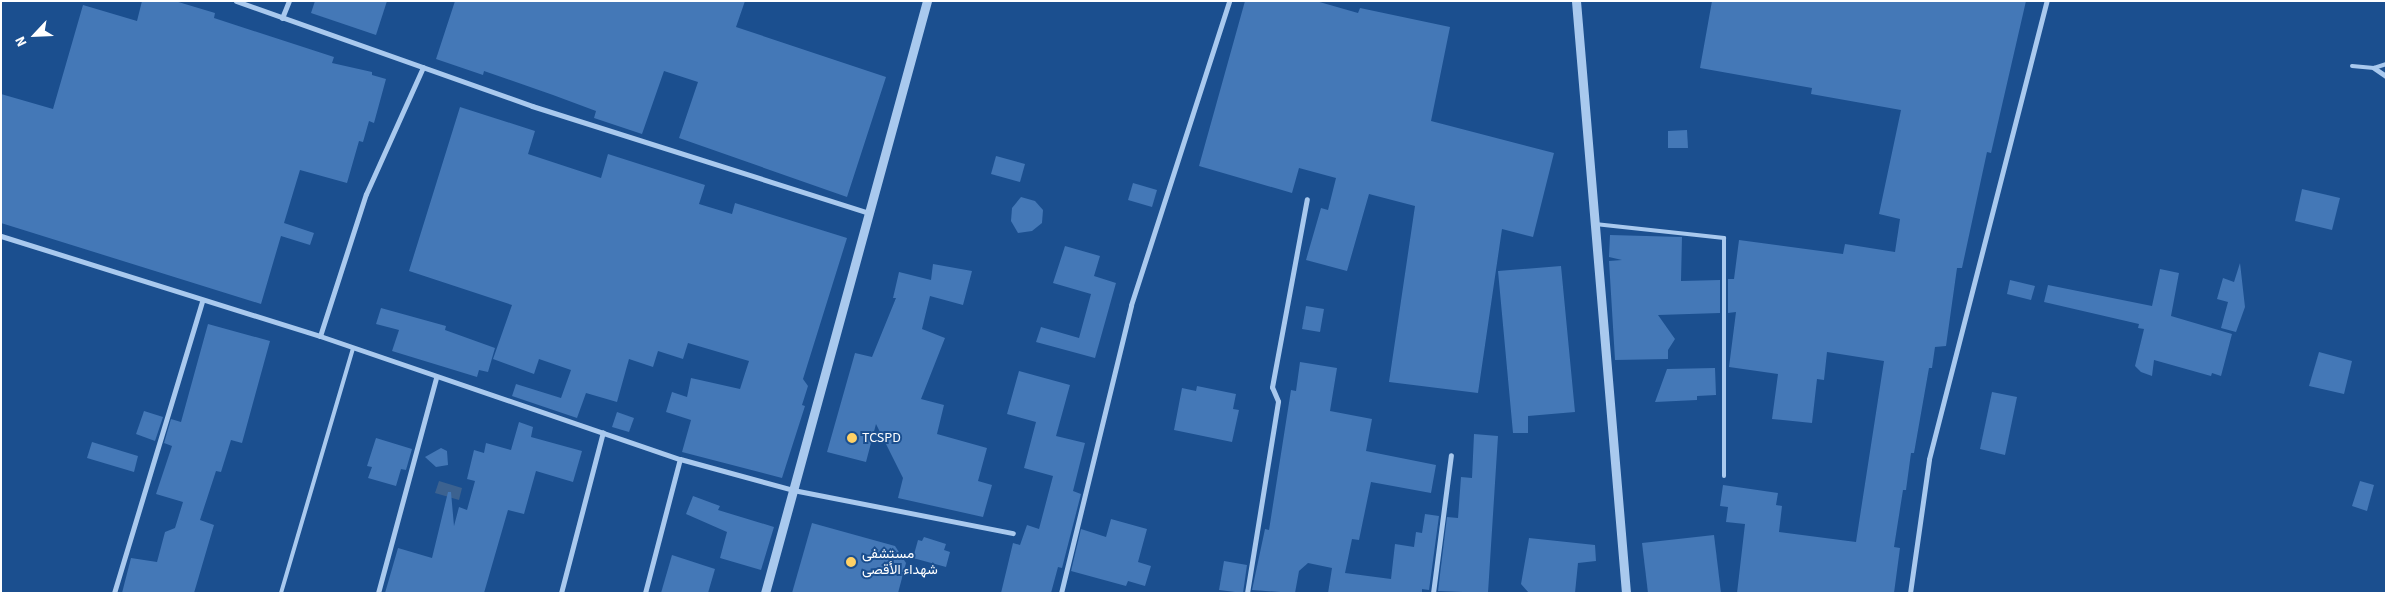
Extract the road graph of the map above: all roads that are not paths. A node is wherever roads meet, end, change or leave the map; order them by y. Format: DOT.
graph roads {
  1 [pos="236,1"];
  2 [pos="289,1"];
  3 [pos="927,1"];
  4 [pos="1229,1"];
  5 [pos="1576,1"];
  6 [pos="2046,1"];
  7 [pos="282,18"];
  8 [pos="2386,64"];
  9 [pos="2352,66"];
  10 [pos="423,67"];
  11 [pos="2374,68"];
  12 [pos="2386,76"];
  13 [pos="1307,199"];
  14 [pos="869,213"];
  15 [pos="1595,224"];
  16 [pos="1,236"];
  17 [pos="202,301"];
  18 [pos="320,336"];
  19 [pos="353,348"];
  20 [pos="436,378"];
  21 [pos="603,432"];
  22 [pos="1451,455"];
  23 [pos="680,459"];
  24 [pos="1724,476"];
  25 [pos="792,490"];
  26 [pos="1013,533"];
  27 [pos="114,593"];
  28 [pos="280,593"];
  29 [pos="378,593"];
  30 [pos="561,593"];
  31 [pos="645,593"];
  32 [pos="765,593"];
  33 [pos="1061,593"];
  34 [pos="1247,593"];
  35 [pos="1433,593"];
  36 [pos="1626,593"];
  37 [pos="1910,593"];
  1 -- 7 [label="street"];
  2 -- 7 [label="street"];
  3 -- 14 [label="street"];
  4 -- 33 [label="street"];
  5 -- 15 [label="street"];
  6 -- 37 [label="street"];
  7 -- 10 [label="street"];
  8 -- 11 [label="lane"];
  9 -- 11 [label="lane"];
  10 -- 14 [label="street"];
  10 -- 18 [label="street"];
  11 -- 12 [label="street"];
  13 -- 34 [label="street"];
  14 -- 25 [label="street"];
  15 -- 24 [label="lane"];
  15 -- 36 [label="street"];
  16 -- 17 [label="street"];
  17 -- 18 [label="street"];
  17 -- 27 [label="street"];
  18 -- 19 [label="street"];
  19 -- 20 [label="street"];
  19 -- 28 [label="lane"];
  20 -- 21 [label="street"];
  20 -- 29 [label="street"];
  21 -- 23 [label="street"];
  21 -- 30 [label="street"];
  22 -- 35 [label="street"];
  23 -- 25 [label="street"];
  23 -- 31 [label="street"];
  25 -- 26 [label="street"];
  25 -- 32 [label="street"];
}
